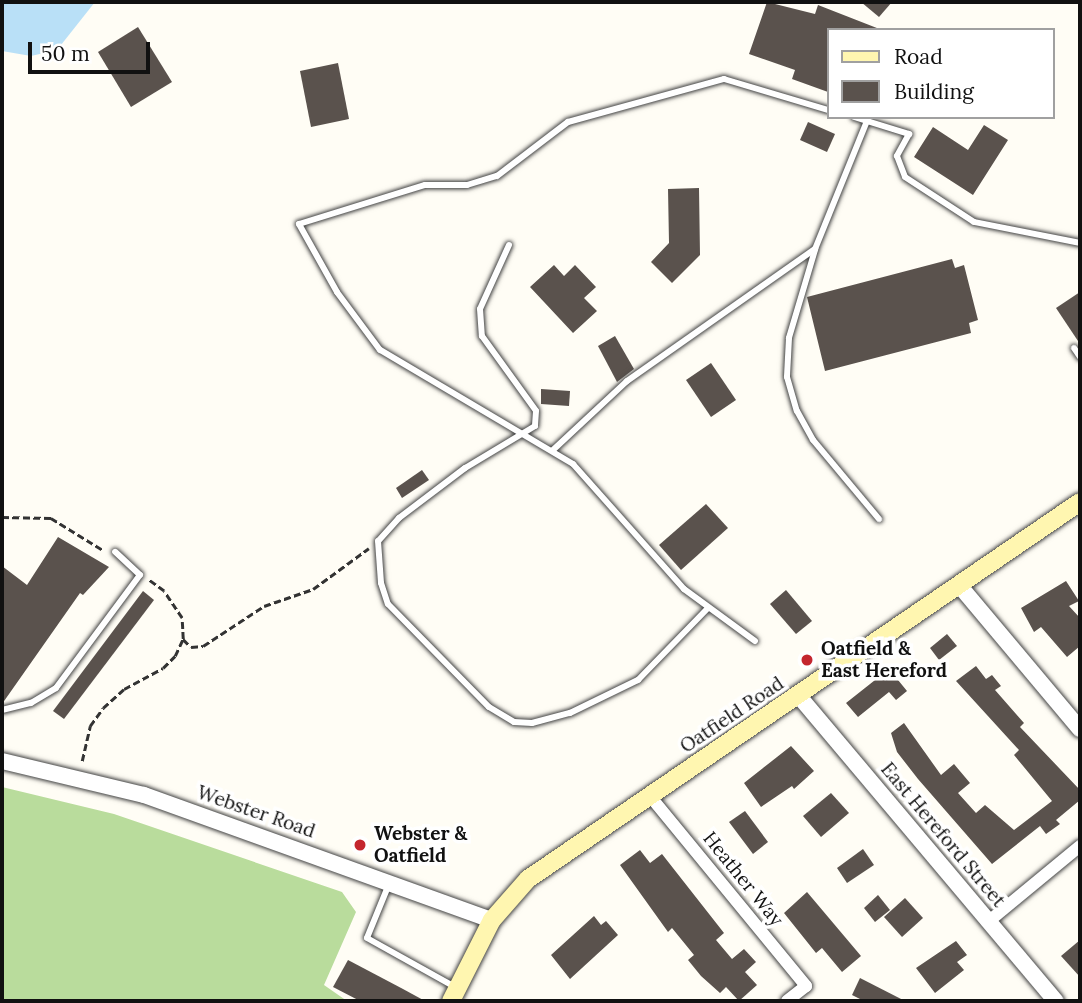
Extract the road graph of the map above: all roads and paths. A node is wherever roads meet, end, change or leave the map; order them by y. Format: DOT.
graph roads {
  1 [pos="827,110"];
  2 [pos="860,119"];
  3 [pos="867,121"];
  4 [pos="1080,243"];
  5 [pos="509,245"];
  6 [pos="815,249"];
  7 [pos="1074,348"];
  8 [pos="1080,357"];
  9 [pos="521,435"];
  10 [pos="553,450"];
  11 [pos="1080,502"];
  12 [pos="2,517"];
  13 [pos="879,519"];
  14 [pos="378,541"];
  15 [pos="115,552"];
  16 [pos="140,575"];
  17 [pos="959,585"];
  18 [pos="707,609"];
  19 [pos="183,639"];
  20 [pos="755,641"];
  21 [pos="798,695"];
  22 [pos="2,710"];
  23 [pos="1080,729"];
  24 [pos="2,761"];
  25 [pos="82,761"];
  26 [pos="650,796"];
  27 [pos="1080,846"];
  28 [pos="391,880"];
  29 [pos="492,920"];
  30 [pos="989,921"];
  31 [pos="454,995"];
  32 [pos="787,1001"];
  33 [pos="1056,1001"];
  1 -- 9 [label="lane"];
  2 -- 3 [label="lane"];
  3 -- 4 [label="lane"];
  3 -- 6 [label="lane"];
  5 -- 9 [label="lane"];
  6 -- 10 [label="lane"];
  6 -- 13 [label="lane"];
  7 -- 8 [label="lane"];
  9 -- 10 [label="lane"];
  9 -- 14 [label="lane"];
  10 -- 18 [label="lane"];
  11 -- 17 [label="main road, Oatfield Road"];
  12 -- 15 [label="path"];
  14 -- 18 [label="lane"];
  14 -- 19 [label="path"];
  15 -- 16 [label="lane"];
  16 -- 19 [label="path"];
  16 -- 22 [label="lane"];
  17 -- 21 [label="main road, Oatfield Road"];
  17 -- 23 [label="street"];
  18 -- 20 [label="lane"];
  19 -- 25 [label="path"];
  21 -- 26 [label="main road, Oatfield Road"];
  21 -- 30 [label="street, East Hereford Street"];
  24 -- 28 [label="street, Webster Road"];
  26 -- 29 [label="main road, Oatfield Road"];
  26 -- 32 [label="street, Heather Way"];
  27 -- 30 [label="street"];
  28 -- 29 [label="street, Webster Road"];
  28 -- 31 [label="lane"];
  29 -- 31 [label="main road, Oatfield Road"];
  30 -- 33 [label="street, East Hereford Street"];
}
